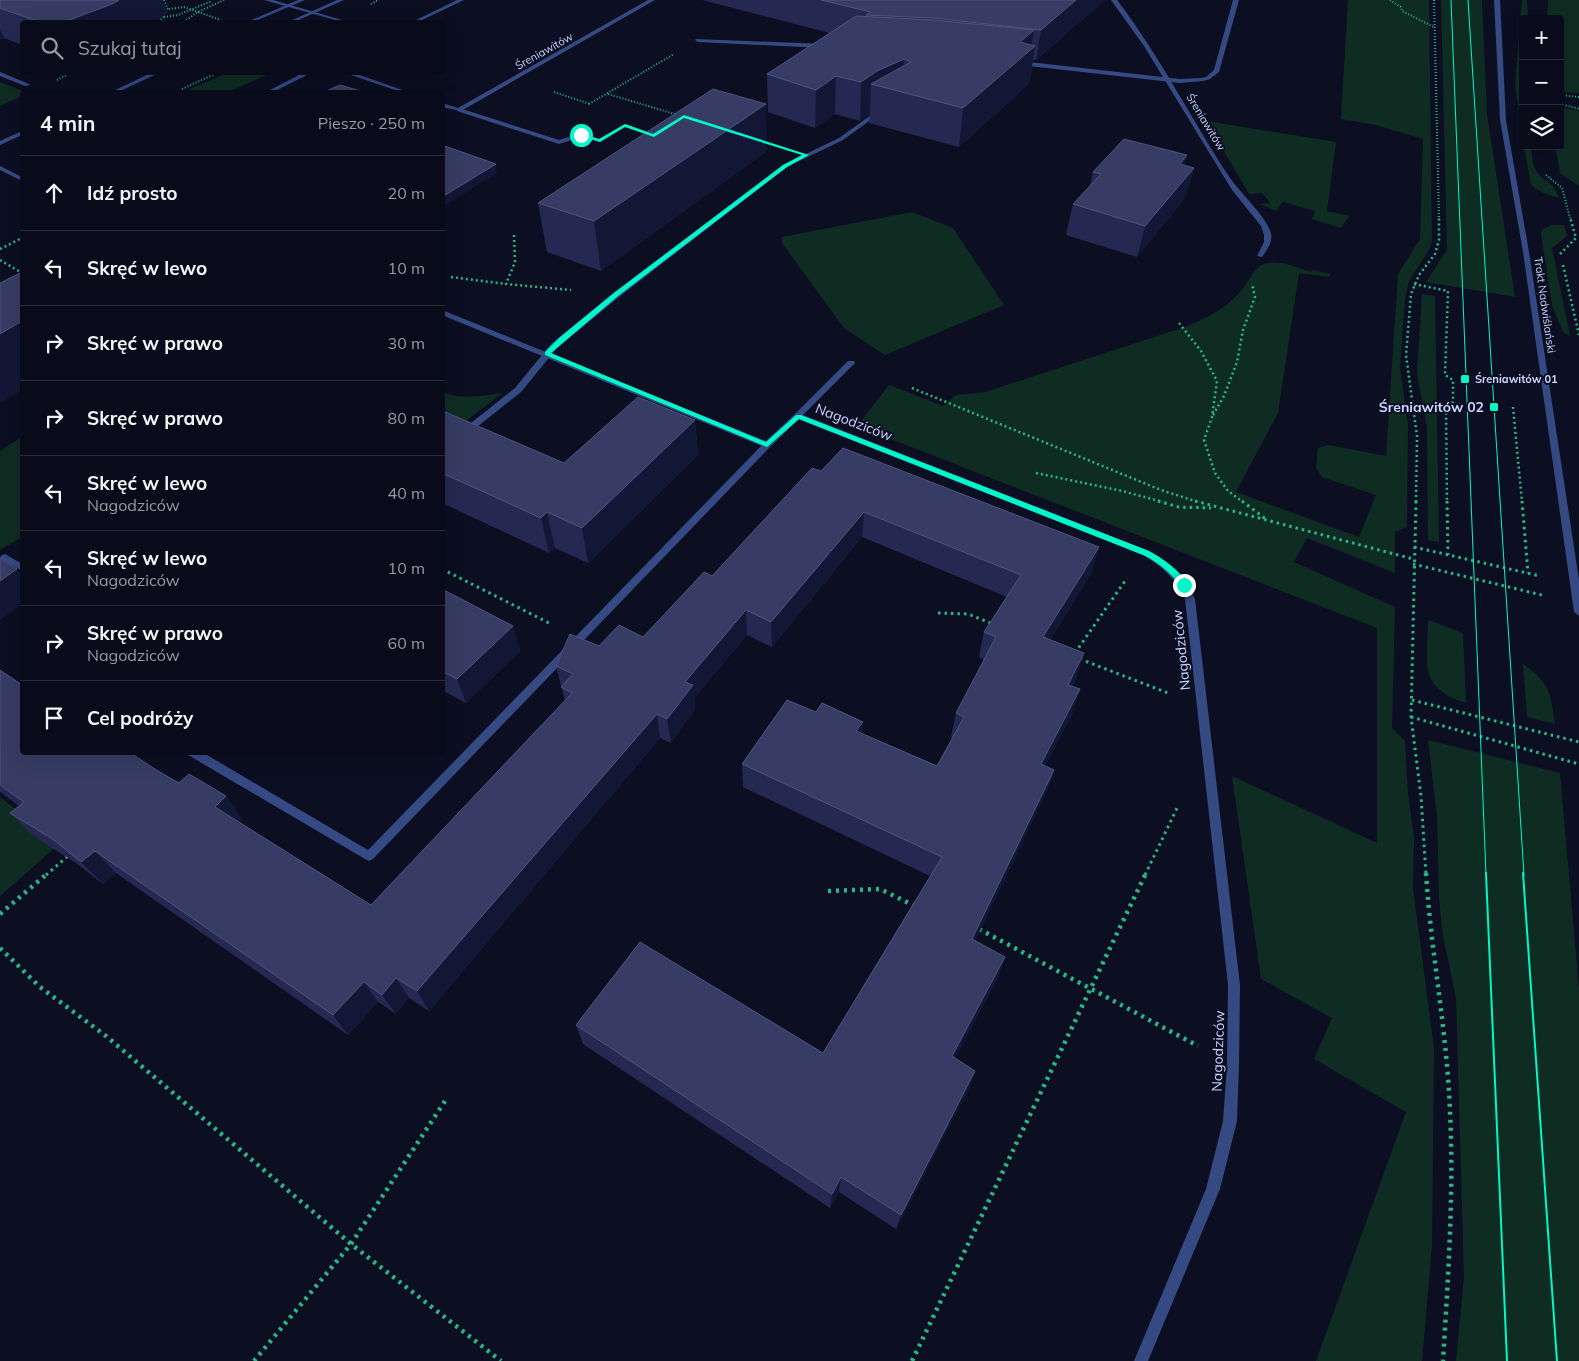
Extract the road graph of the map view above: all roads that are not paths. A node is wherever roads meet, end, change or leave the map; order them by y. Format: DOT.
graph roads {
  1 [pos="267,0"];
  2 [pos="302,0"];
  3 [pos="341,0"];
  4 [pos="461,0"];
  5 [pos="652,0"];
  6 [pos="1114,0"];
  7 [pos="1236,0"];
  8 [pos="1497,0"];
  9 [pos="288,6"];
  10 [pos="313,13"];
  11 [pos="255,20"];
  12 [pos="296,20"];
  13 [pos="339,20"];
  14 [pos="419,20"];
  15 [pos="698,40"];
  16 [pos="826,47"];
  17 [pos="1013,62"];
  18 [pos="0,74"];
  19 [pos="152,75"];
  20 [pos="305,75"];
  21 [pos="353,75"];
  22 [pos="1170,80"];
  23 [pos="28,85"];
  24 [pos="118,90"];
  25 [pos="274,90"];
  26 [pos="399,90"];
  27 [pos="445,105"];
  28 [pos="888,107"];
  29 [pos="459,110"];
  30 [pos="20,134"];
  31 [pos="600,140"];
  32 [pos="0,143"];
  33 [pos="0,168"];
  34 [pos="20,178"];
  35 [pos="1260,256"];
  36 [pos="445,313"];
  37 [pos="547,353"];
  38 [pos="851,363"];
  39 [pos="798,416"];
  40 [pos="458,438"];
  41 [pos="767,445"];
  42 [pos="5,557"];
  43 [pos="20,567"];
  44 [pos="1578,607"];
  45 [pos="197,755"];
  46 [pos="1141,1361"];
  1 -- 9 [label="street"];
  2 -- 9 [label="street"];
  3 -- 10 [label="street"];
  4 -- 14 [label="street"];
  5 -- 29 [label="street, Śreniawitów"];
  6 -- 22 [label="street, Śreniawitów"];
  7 -- 22 [label="street"];
  8 -- 44 [label="street, Trakt Nadwiślański"];
  9 -- 10 [label="street"];
  9 -- 11 [label="street"];
  10 -- 12 [label="street"];
  10 -- 13 [label="street"];
  15 -- 16 [label="street"];
  17 -- 22 [label="street"];
  18 -- 23 [label="street"];
  19 -- 24 [label="street"];
  20 -- 25 [label="street"];
  21 -- 26 [label="street"];
  22 -- 35 [label="street, Śreniawitów"];
  27 -- 29 [label="street"];
  28 -- 37 [label="street"];
  29 -- 31 [label="street"];
  30 -- 32 [label="street"];
  33 -- 34 [label="street"];
  36 -- 37 [label="street"];
  37 -- 40 [label="street"];
  37 -- 41 [label="street"];
  38 -- 39 [label="street"];
  39 -- 41 [label="street, Nagodziców"];
  39 -- 46 [label="street, Nagodziców"];
  41 -- 45 [label="street, Nagodziców"];
  42 -- 43 [label="street"];
}
